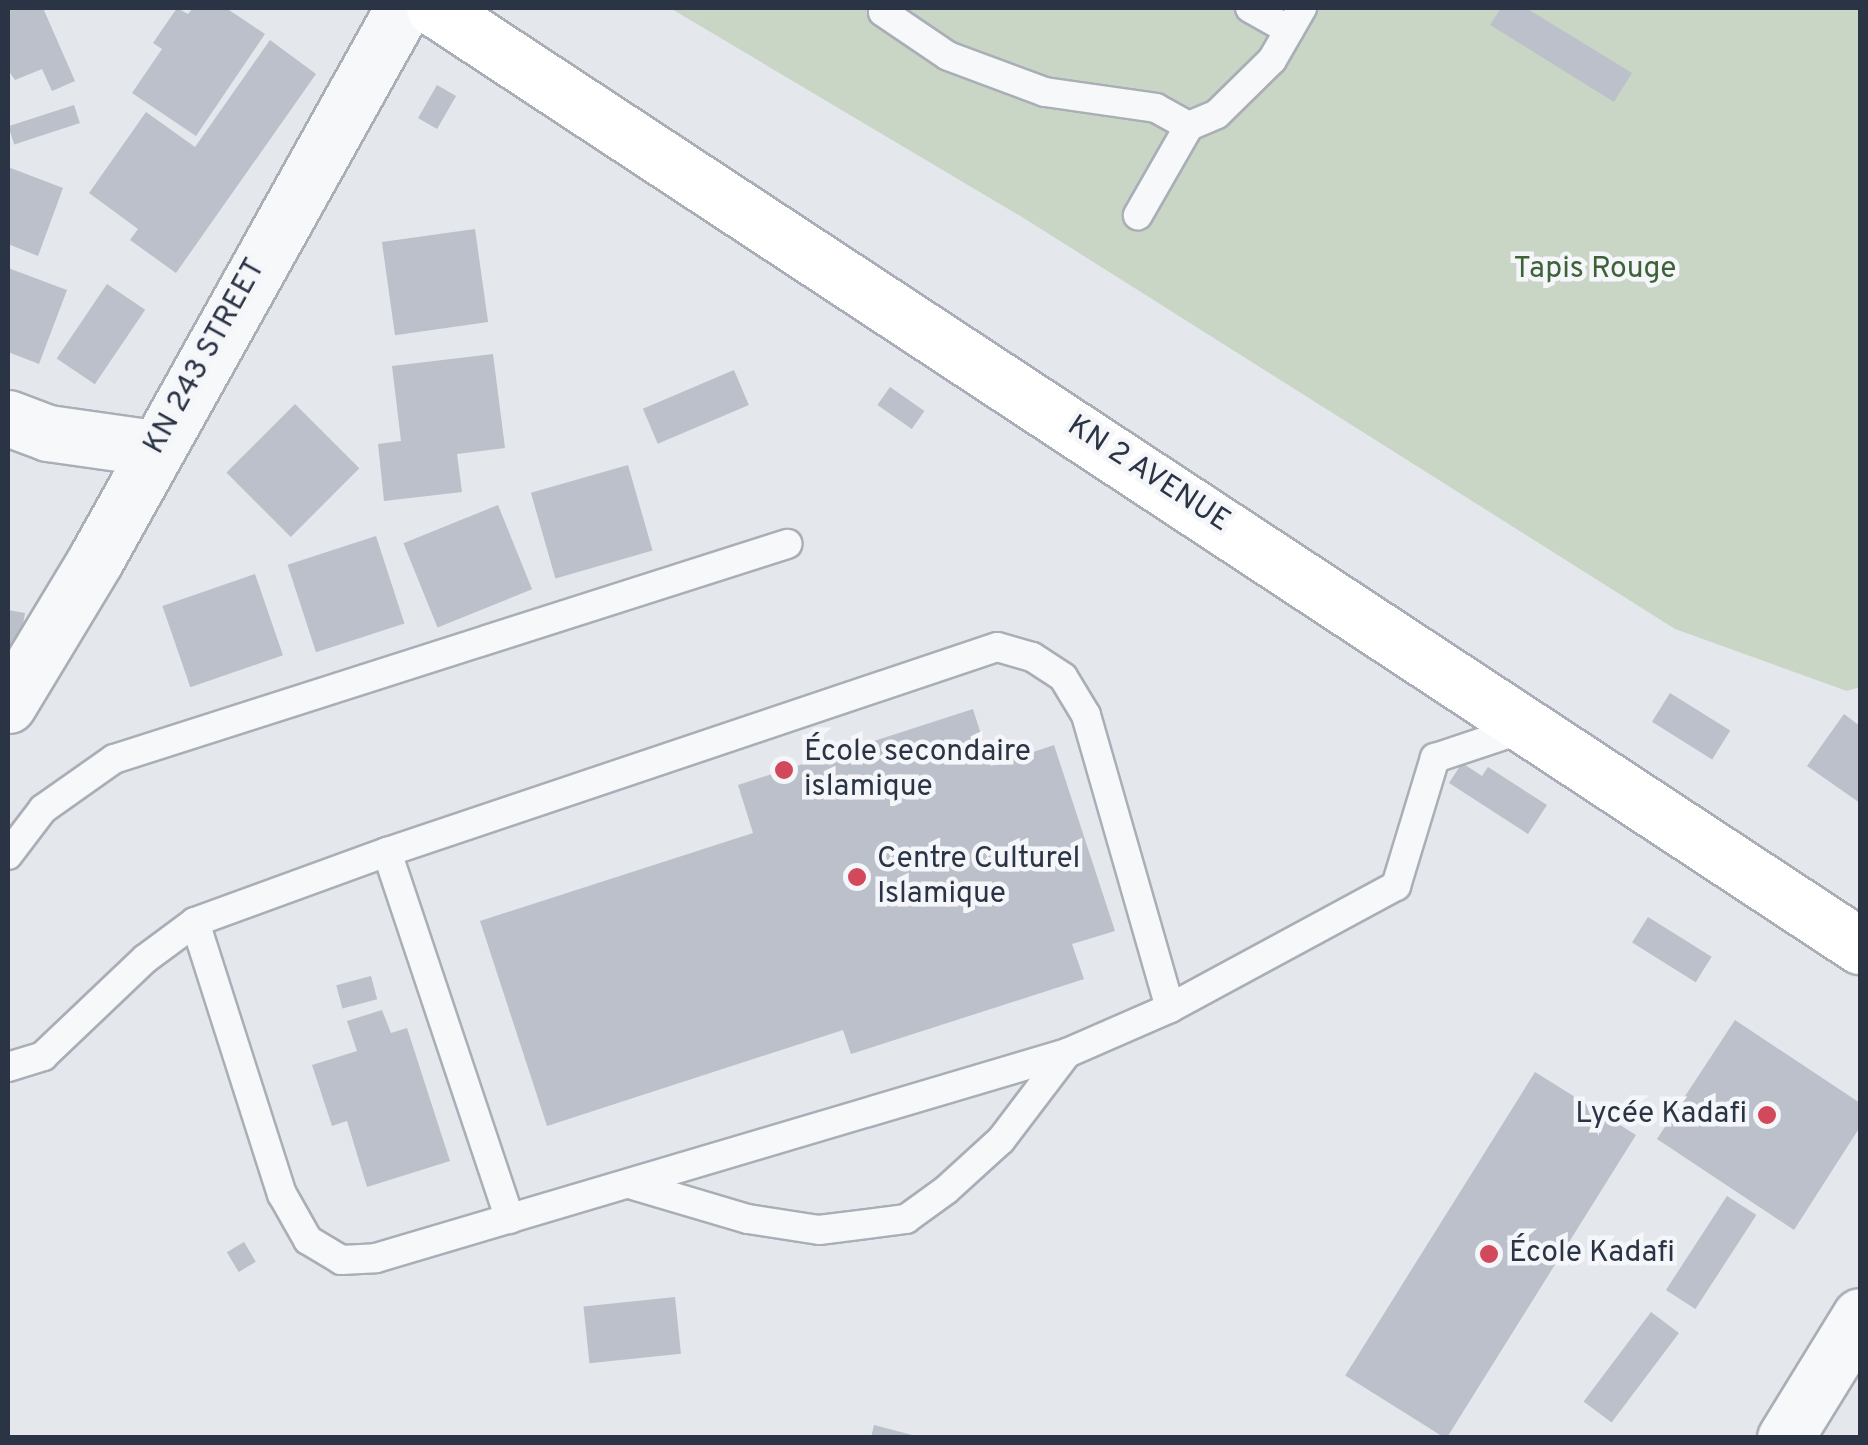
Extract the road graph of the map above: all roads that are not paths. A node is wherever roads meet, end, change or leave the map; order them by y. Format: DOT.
graph roads {
  1 [pos="403,8"];
  2 [pos="1250,8"];
  3 [pos="877,9"];
  4 [pos="470,17"];
  5 [pos="1295,19"];
  6 [pos="1189,126"];
  7 [pos="1138,215"];
  8 [pos="8,418"];
  9 [pos="154,448"];
  10 [pos="787,544"];
  11 [pos="8,705"];
  12 [pos="1532,726"];
  13 [pos="387,852"];
  14 [pos="8,855"];
  15 [pos="195,922"];
  16 [pos="1860,946"];
  17 [pos="1170,1008"];
  18 [pos="1067,1054"];
  19 [pos="8,1067"];
  20 [pos="632,1185"];
  21 [pos="510,1218"];
  22 [pos="1860,1316"];
  23 [pos="1785,1438"];
  1 -- 9 [label="street, KN 243 STREET"];
  2 -- 5 [label="lane"];
  3 -- 6 [label="lane"];
  4 -- 12 [label="main road, KN 2 AVENUE"];
  5 -- 6 [label="lane"];
  6 -- 7 [label="lane"];
  8 -- 9 [label="street"];
  9 -- 11 [label="street, KN 243 STREET"];
  10 -- 14 [label="lane"];
  12 -- 16 [label="main road, KN 2 AVENUE"];
  12 -- 17 [label="lane"];
  13 -- 15 [label="lane"];
  13 -- 17 [label="lane"];
  13 -- 21 [label="lane"];
  15 -- 19 [label="lane"];
  15 -- 21 [label="lane"];
  17 -- 18 [label="lane"];
  18 -- 20 [label="lane"];
  18 -- 20 [label="lane"];
  20 -- 21 [label="lane"];
  22 -- 23 [label="street"];
}
